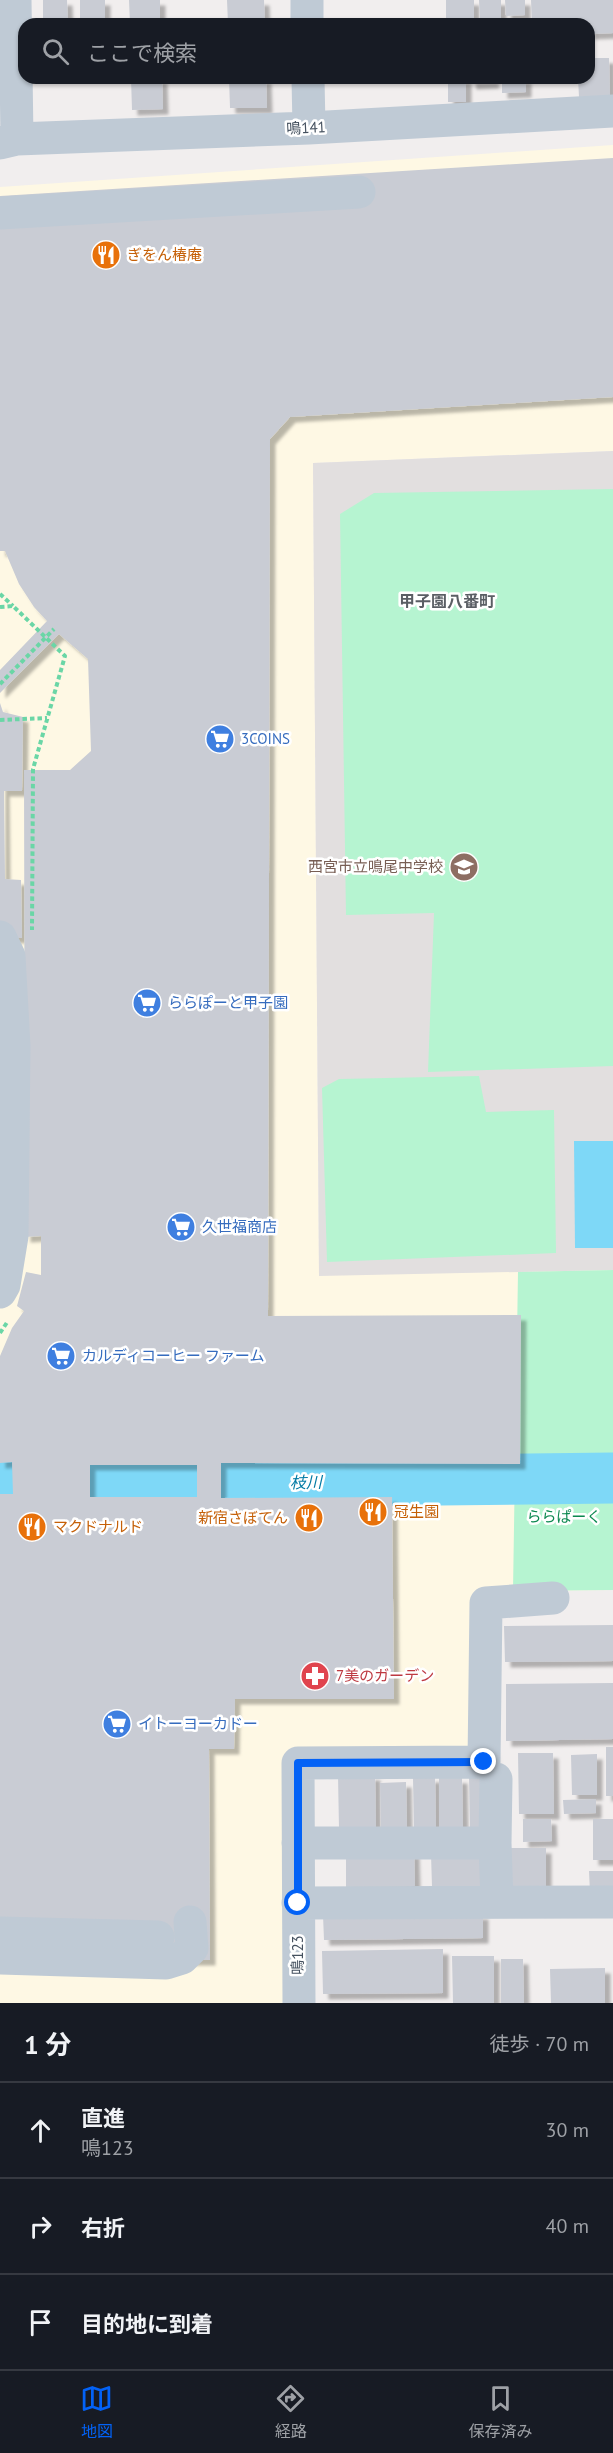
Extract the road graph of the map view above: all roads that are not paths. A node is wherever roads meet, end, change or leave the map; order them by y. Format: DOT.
graph roads {
  1 [pos="15,0"];
  2 [pos="307,0"];
  3 [pos="307,18"];
  4 [pos="308,84"];
  5 [pos="613,111"];
  6 [pos="309,128"];
  7 [pos="8,141"];
  8 [pos="359,192"];
  9 [pos="0,213"];
  10 [pos="0,937"];
  11 [pos="4,976"];
  12 [pos="7,1046"];
  13 [pos="6,1112"];
  14 [pos="6,1184"];
  15 [pos="5,1251"];
  16 [pos="0,1292"];
  17 [pos="553,1598"];
  18 [pos="496,1779"];
  19 [pos="298,1842"];
  20 [pos="495,1843"];
  21 [pos="496,1902"];
  22 [pos="613,1902"];
  23 [pos="298,1903"];
  24 [pos="190,1922"];
  25 [pos="0,1933"];
  26 [pos="158,1937"];
  27 [pos="0,1958"];
  28 [pos="299,2003"];
  1 -- 7 [label="street"];
  2 -- 3 [label="street"];
  4 -- 6 [label="street"];
  5 -- 6 [label="street, 鳴141"];
  6 -- 7 [label="street, 鳴141"];
  8 -- 9 [label="street"];
  10 -- 11 [label="street"];
  11 -- 12 [label="street"];
  12 -- 13 [label="street"];
  13 -- 14 [label="street"];
  14 -- 15 [label="street"];
  15 -- 16 [label="street"];
  17 -- 19 [label="street, 鳴123"];
  18 -- 20 [label="street"];
  19 -- 20 [label="street"];
  19 -- 23 [label="street, 鳴123"];
  20 -- 21 [label="street"];
  21 -- 22 [label="street"];
  21 -- 23 [label="street"];
  23 -- 28 [label="street, 鳴123"];
  24 -- 27 [label="street"];
  25 -- 26 [label="street"];
}
